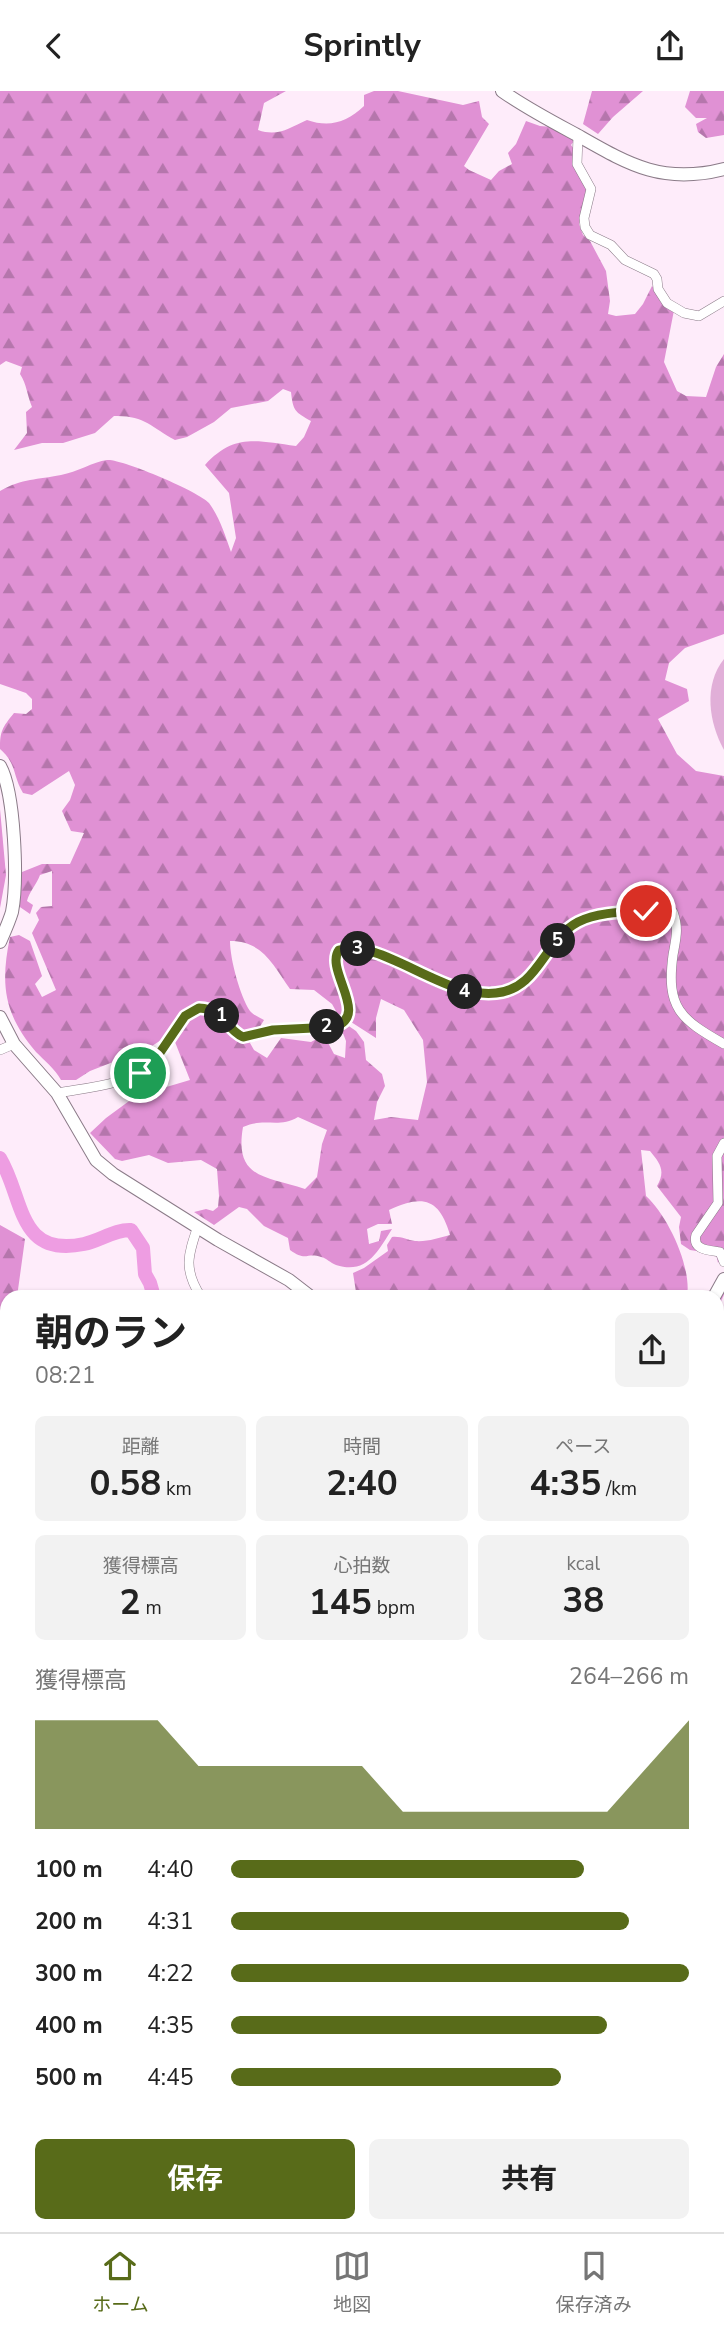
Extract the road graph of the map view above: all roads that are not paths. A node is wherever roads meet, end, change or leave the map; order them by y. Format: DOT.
graph roads {
  1 [pos="502,91"];
  2 [pos="578,136"];
  3 [pos="720,172"];
  4 [pos="724,301"];
  5 [pos="0,766"];
  6 [pos="0,943"];
  7 [pos="0,1017"];
  8 [pos="14,1044"];
  9 [pos="724,1044"];
  10 [pos="0,1050"];
  11 [pos="57,1093"];
  12 [pos="724,1143"];
  13 [pos="198,1226"];
  14 [pos="724,1262"];
  15 [pos="198,1290"];
  16 [pos="302,1290"];
  1 -- 2 [label="street"];
  2 -- 3 [label="street"];
  2 -- 4 [label="street"];
  5 -- 6 [label="street"];
  7 -- 8 [label="street"];
  8 -- 10 [label="street"];
  8 -- 11 [label="street"];
  9 -- 11 [label="street"];
  11 -- 13 [label="street"];
  12 -- 14 [label="street"];
  13 -- 15 [label="street"];
  13 -- 16 [label="street"];
}
